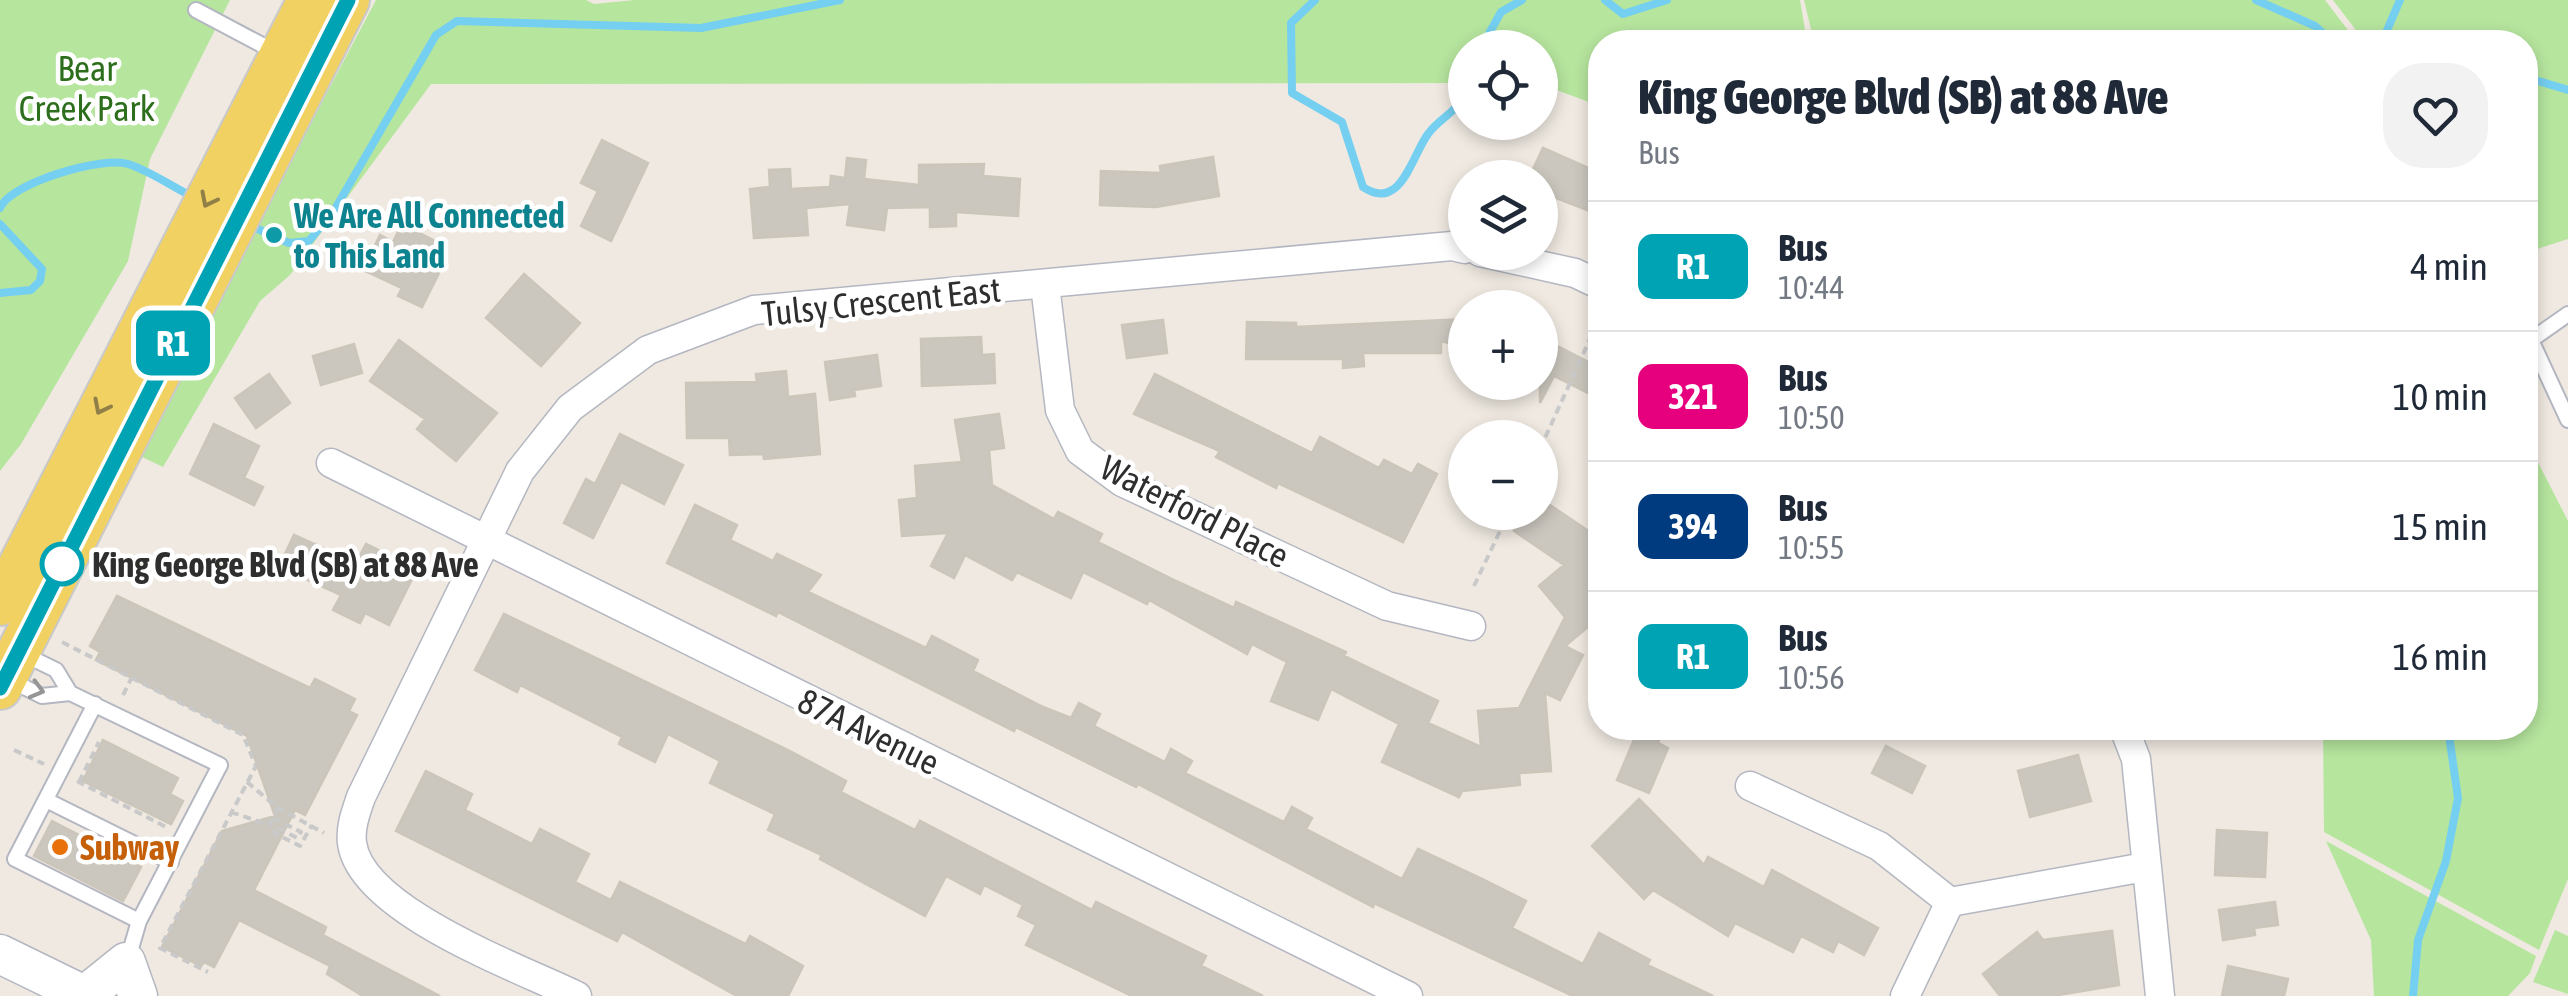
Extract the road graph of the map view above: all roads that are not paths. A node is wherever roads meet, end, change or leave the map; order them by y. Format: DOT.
graph roads {
  1 [pos="308,0"];
  2 [pos="348,0"];
  3 [pos="196,10"];
  4 [pos="281,55"];
  5 [pos="253,149"];
  6 [pos="1448,246"];
  7 [pos="193,266"];
  8 [pos="1558,269"];
  9 [pos="1588,279"];
  10 [pos="1045,285"];
  11 [pos="2568,314"];
  12 [pos="2538,335"];
  13 [pos="2538,353"];
  14 [pos="2563,399"];
  15 [pos="2568,420"];
  16 [pos="331,463"];
  17 [pos="485,542"];
  18 [pos="0,604"];
  19 [pos="1471,626"];
  20 [pos="8,673"];
  21 [pos="70,693"];
  22 [pos="95,704"];
  23 [pos="2129,740"];
  24 [pos="1750,786"];
  25 [pos="46,800"];
  26 [pos="171,862"];
  27 [pos="2144,867"];
  28 [pos="1950,902"];
  29 [pos="139,920"];
  30 [pos="0,954"];
  31 [pos="132,979"];
  32 [pos="1396,993"];
  33 [pos="85,996"];
  34 [pos="578,996"];
  35 [pos="1905,996"];
  36 [pos="2160,996"];
  1 -- 4 [label="main road"];
  2 -- 5 [label="main road"];
  3 -- 4 [label="lane"];
  4 -- 5 [label="main road"];
  5 -- 7 [label="main road"];
  6 -- 10 [label="street, Tulsy Crescent East"];
  7 -- 18 [label="main road, one-way"];
  7 -- 20 [label="main road"];
  8 -- 9 [label="street"];
  10 -- 17 [label="street, Tulsy Crescent East"];
  10 -- 19 [label="street, Waterford Place"];
  11 -- 12 [label="lane"];
  13 -- 14 [label="lane"];
  14 -- 15 [label="lane"];
  16 -- 17 [label="street, 87A Avenue"];
  17 -- 32 [label="street, 87A Avenue"];
  17 -- 34 [label="street, Tulsy Crescent East"];
  20 -- 21 [label="lane, one-way"];
  20 -- 21 [label="lane"];
  21 -- 22 [label="lane"];
  22 -- 25 [label="lane"];
  22 -- 26 [label="lane"];
  23 -- 27 [label="street"];
  24 -- 28 [label="street"];
  25 -- 26 [label="lane"];
  25 -- 29 [label="lane"];
  26 -- 29 [label="lane"];
  27 -- 28 [label="street"];
  27 -- 36 [label="street"];
  28 -- 35 [label="street"];
  29 -- 31 [label="lane"];
  30 -- 33 [label="main road"];
  31 -- 33 [label="main road"];
}
